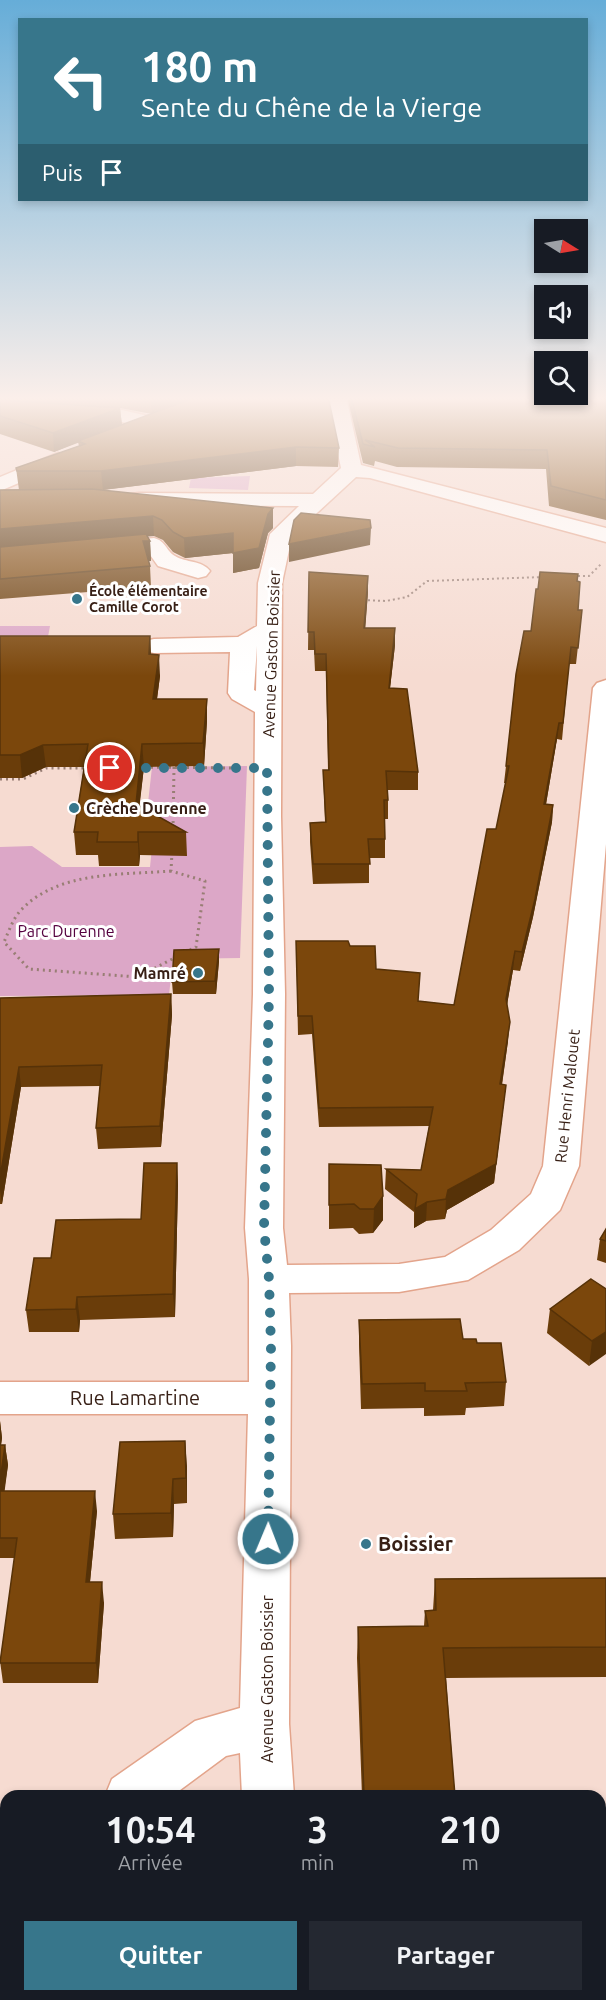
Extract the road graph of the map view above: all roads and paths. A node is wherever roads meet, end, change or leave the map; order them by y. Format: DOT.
graph roads {
  1 [pos="327,489"];
  2 [pos="438,489"];
  3 [pos="123,498"];
  4 [pos="317,500"];
  5 [pos="606,535"];
  6 [pos="83,551"];
  7 [pos="606,561"];
  8 [pos="198,571"];
  9 [pos="567,576"];
  10 [pos="544,577"];
  11 [pos="363,600"];
  12 [pos="269,629"];
  13 [pos="243,644"];
  14 [pos="154,645"];
  15 [pos="606,688"];
  16 [pos="268,708"];
  17 [pos="128,767"];
  18 [pos="174,767"];
  19 [pos="93,768"];
  20 [pos="267,768"];
  21 [pos="0,779"];
  22 [pos="600,809"];
  23 [pos="172,837"];
  24 [pos="172,848"];
  25 [pos="171,871"];
  26 [pos="269,1279"];
  27 [pos="0,1398"];
  28 [pos="270,1398"];
  29 [pos="264,1724"];
  30 [pos="138,1790"];
  31 [pos="268,1790"];
  1 -- 4 [label="street, Avenue Gaston Boissier"];
  2 -- 5 [label="street"];
  3 -- 4 [label="street"];
  4 -- 12 [label="street, Avenue Gaston Boissier"];
  6 -- 8 [label="street"];
  7 -- 9 [label="path"];
  10 -- 11 [label="path"];
  12 -- 13 [label="street"];
  12 -- 16 [label="street, Avenue Gaston Boissier"];
  13 -- 14 [label="street"];
  13 -- 16 [label="street"];
  15 -- 22 [label="street, Rue Henri Malouet"];
  16 -- 20 [label="street, Avenue Gaston Boissier"];
  17 -- 18 [label="path"];
  18 -- 20 [label="path"];
  18 -- 23 [label="path"];
  19 -- 21 [label="path"];
  20 -- 26 [label="street, Avenue Gaston Boissier"];
  22 -- 26 [label="street, Rue Henri Malouet"];
  24 -- 25 [label="path"];
  25 -- 25 [label="path"];
  26 -- 28 [label="street, Avenue Gaston Boissier"];
  27 -- 28 [label="street, Rue Lamartine"];
  28 -- 29 [label="street, Avenue Gaston Boissier"];
  29 -- 30 [label="street"];
  29 -- 31 [label="street, Avenue Gaston Boissier"];
}
